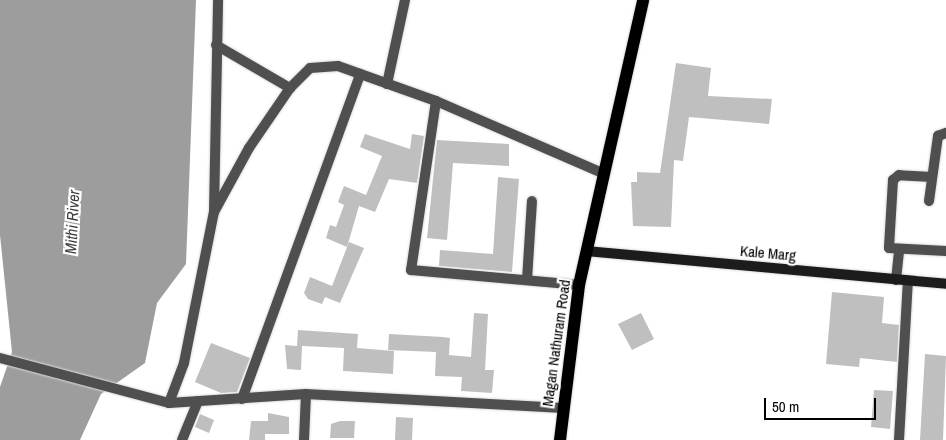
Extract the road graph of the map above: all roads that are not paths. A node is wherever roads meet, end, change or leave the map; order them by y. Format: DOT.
graph roads {
  1 [pos="218,0"];
  2 [pos="405,0"];
  3 [pos="642,0"];
  4 [pos="216,45"];
  5 [pos="360,74"];
  6 [pos="387,84"];
  7 [pos="290,88"];
  8 [pos="436,101"];
  9 [pos="946,133"];
  10 [pos="602,173"];
  11 [pos="932,177"];
  12 [pos="532,201"];
  13 [pos="929,201"];
  14 [pos="214,212"];
  15 [pos="898,250"];
  16 [pos="586,251"];
  17 [pos="946,251"];
  18 [pos="527,280"];
  19 [pos="896,280"];
  20 [pos="908,281"];
  21 [pos="946,284"];
  22 [pos="579,285"];
  23 [pos="0,358"];
  24 [pos="306,394"];
  25 [pos="242,399"];
  26 [pos="198,401"];
  27 [pos="169,403"];
  28 [pos="563,408"];
  29 [pos="182,440"];
  30 [pos="304,440"];
  31 [pos="560,440"];
  32 [pos="900,440"];
  1 -- 4 [label="street"];
  2 -- 6 [label="street"];
  3 -- 10 [label="main road, Magan Nathuram Road"];
  4 -- 7 [label="street"];
  4 -- 14 [label="street"];
  5 -- 6 [label="street"];
  5 -- 7 [label="street"];
  5 -- 25 [label="street"];
  6 -- 8 [label="street"];
  7 -- 14 [label="street"];
  8 -- 10 [label="street"];
  8 -- 18 [label="street"];
  9 -- 11 [label="street"];
  10 -- 16 [label="main road, Magan Nathuram Road"];
  11 -- 13 [label="street"];
  11 -- 15 [label="street"];
  12 -- 18 [label="street"];
  14 -- 27 [label="street"];
  15 -- 17 [label="street"];
  15 -- 19 [label="street"];
  16 -- 19 [label="main road, Kale Marg"];
  16 -- 22 [label="main road, Magan Nathuram Road"];
  18 -- 22 [label="street"];
  19 -- 20 [label="main road, Kale Marg"];
  20 -- 21 [label="main road, Kale Marg"];
  20 -- 32 [label="street"];
  22 -- 28 [label="main road, Magan Nathuram Road"];
  23 -- 27 [label="street"];
  24 -- 25 [label="street"];
  24 -- 28 [label="street"];
  24 -- 30 [label="street"];
  25 -- 26 [label="street"];
  26 -- 27 [label="street"];
  26 -- 29 [label="street"];
  28 -- 31 [label="main road, Magan Nathuram Road"];
}
